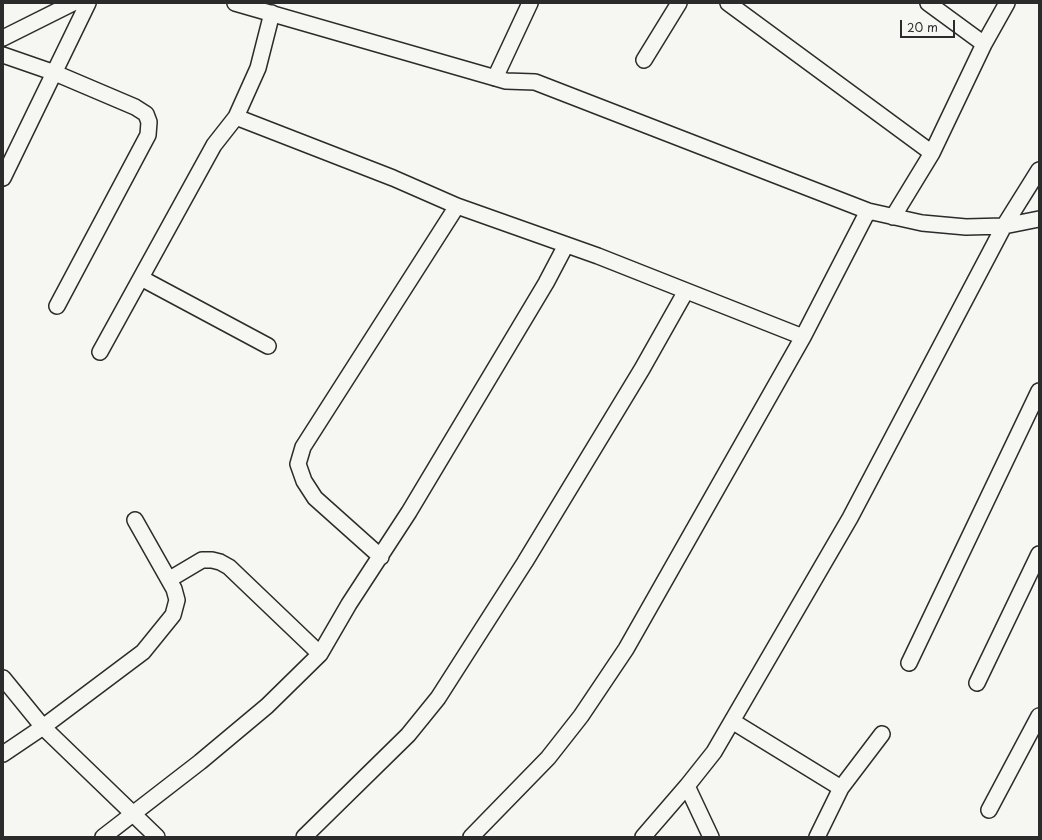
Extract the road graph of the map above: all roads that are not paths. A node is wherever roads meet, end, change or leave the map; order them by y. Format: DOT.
graph roads {
  1 [pos="73,3"];
  2 [pos="88,3"];
  3 [pos="235,3"];
  4 [pos="530,3"];
  5 [pos="679,3"];
  6 [pos="728,3"];
  7 [pos="928,3"];
  8 [pos="1008,3"];
  9 [pos="272,13"];
  10 [pos="3,38"];
  11 [pos="984,44"];
  12 [pos="3,55"];
  13 [pos="644,60"];
  14 [pos="55,73"];
  15 [pos="500,80"];
  16 [pos="236,117"];
  17 [pos="932,153"];
  18 [pos="1039,170"];
  19 [pos="3,178"];
  20 [pos="457,206"];
  21 [pos="868,211"];
  22 [pos="893,217"];
  23 [pos="1039,219"];
  24 [pos="1004,226"];
  25 [pos="566,245"];
  26 [pos="141,278"];
  27 [pos="686,291"];
  28 [pos="57,306"];
  29 [pos="803,338"];
  30 [pos="268,346"];
  31 [pos="100,352"];
  32 [pos="1039,391"];
  33 [pos="135,520"];
  34 [pos="1039,554"];
  35 [pos="381,557"];
  36 [pos="170,579"];
  37 [pos="320,654"];
  38 [pos="909,663"];
  39 [pos="3,678"];
  40 [pos="977,683"];
  41 [pos="1039,716"];
  42 [pos="732,721"];
  43 [pos="43,727"];
  44 [pos="882,734"];
  45 [pos="3,754"];
  46 [pos="688,786"];
  47 [pos="841,788"];
  48 [pos="990,810"];
  49 [pos="135,814"];
  50 [pos="103,837"];
  51 [pos="157,837"];
  52 [pos="304,837"];
  53 [pos="471,837"];
  54 [pos="643,837"];
  55 [pos="711,837"];
  56 [pos="817,837"];
  1 -- 10 [label="street"];
  2 -- 14 [label="street"];
  3 -- 9 [label="street"];
  4 -- 15 [label="street"];
  5 -- 13 [label="street"];
  6 -- 17 [label="street"];
  7 -- 11 [label="street"];
  8 -- 11 [label="street"];
  9 -- 15 [label="street"];
  9 -- 16 [label="street"];
  11 -- 17 [label="street"];
  12 -- 14 [label="street"];
  14 -- 19 [label="street"];
  14 -- 28 [label="street"];
  15 -- 21 [label="street"];
  16 -- 20 [label="street"];
  16 -- 26 [label="street"];
  17 -- 22 [label="street"];
  18 -- 24 [label="street"];
  20 -- 25 [label="street"];
  20 -- 35 [label="street"];
  21 -- 22 [label="street"];
  21 -- 29 [label="street"];
  22 -- 24 [label="street"];
  23 -- 24 [label="street"];
  24 -- 42 [label="street"];
  25 -- 27 [label="street"];
  25 -- 35 [label="street"];
  26 -- 30 [label="street"];
  26 -- 31 [label="street"];
  27 -- 29 [label="street"];
  27 -- 52 [label="street"];
  29 -- 53 [label="street"];
  32 -- 38 [label="street"];
  33 -- 36 [label="street"];
  34 -- 40 [label="street"];
  35 -- 37 [label="street"];
  36 -- 37 [label="street"];
  36 -- 43 [label="street"];
  37 -- 49 [label="street"];
  39 -- 43 [label="street"];
  41 -- 48 [label="street"];
  42 -- 46 [label="street"];
  42 -- 47 [label="street"];
  43 -- 45 [label="street"];
  43 -- 49 [label="street"];
  44 -- 47 [label="street"];
  46 -- 54 [label="street"];
  46 -- 55 [label="street"];
  47 -- 56 [label="street"];
  49 -- 50 [label="street"];
  49 -- 51 [label="street"];
}
